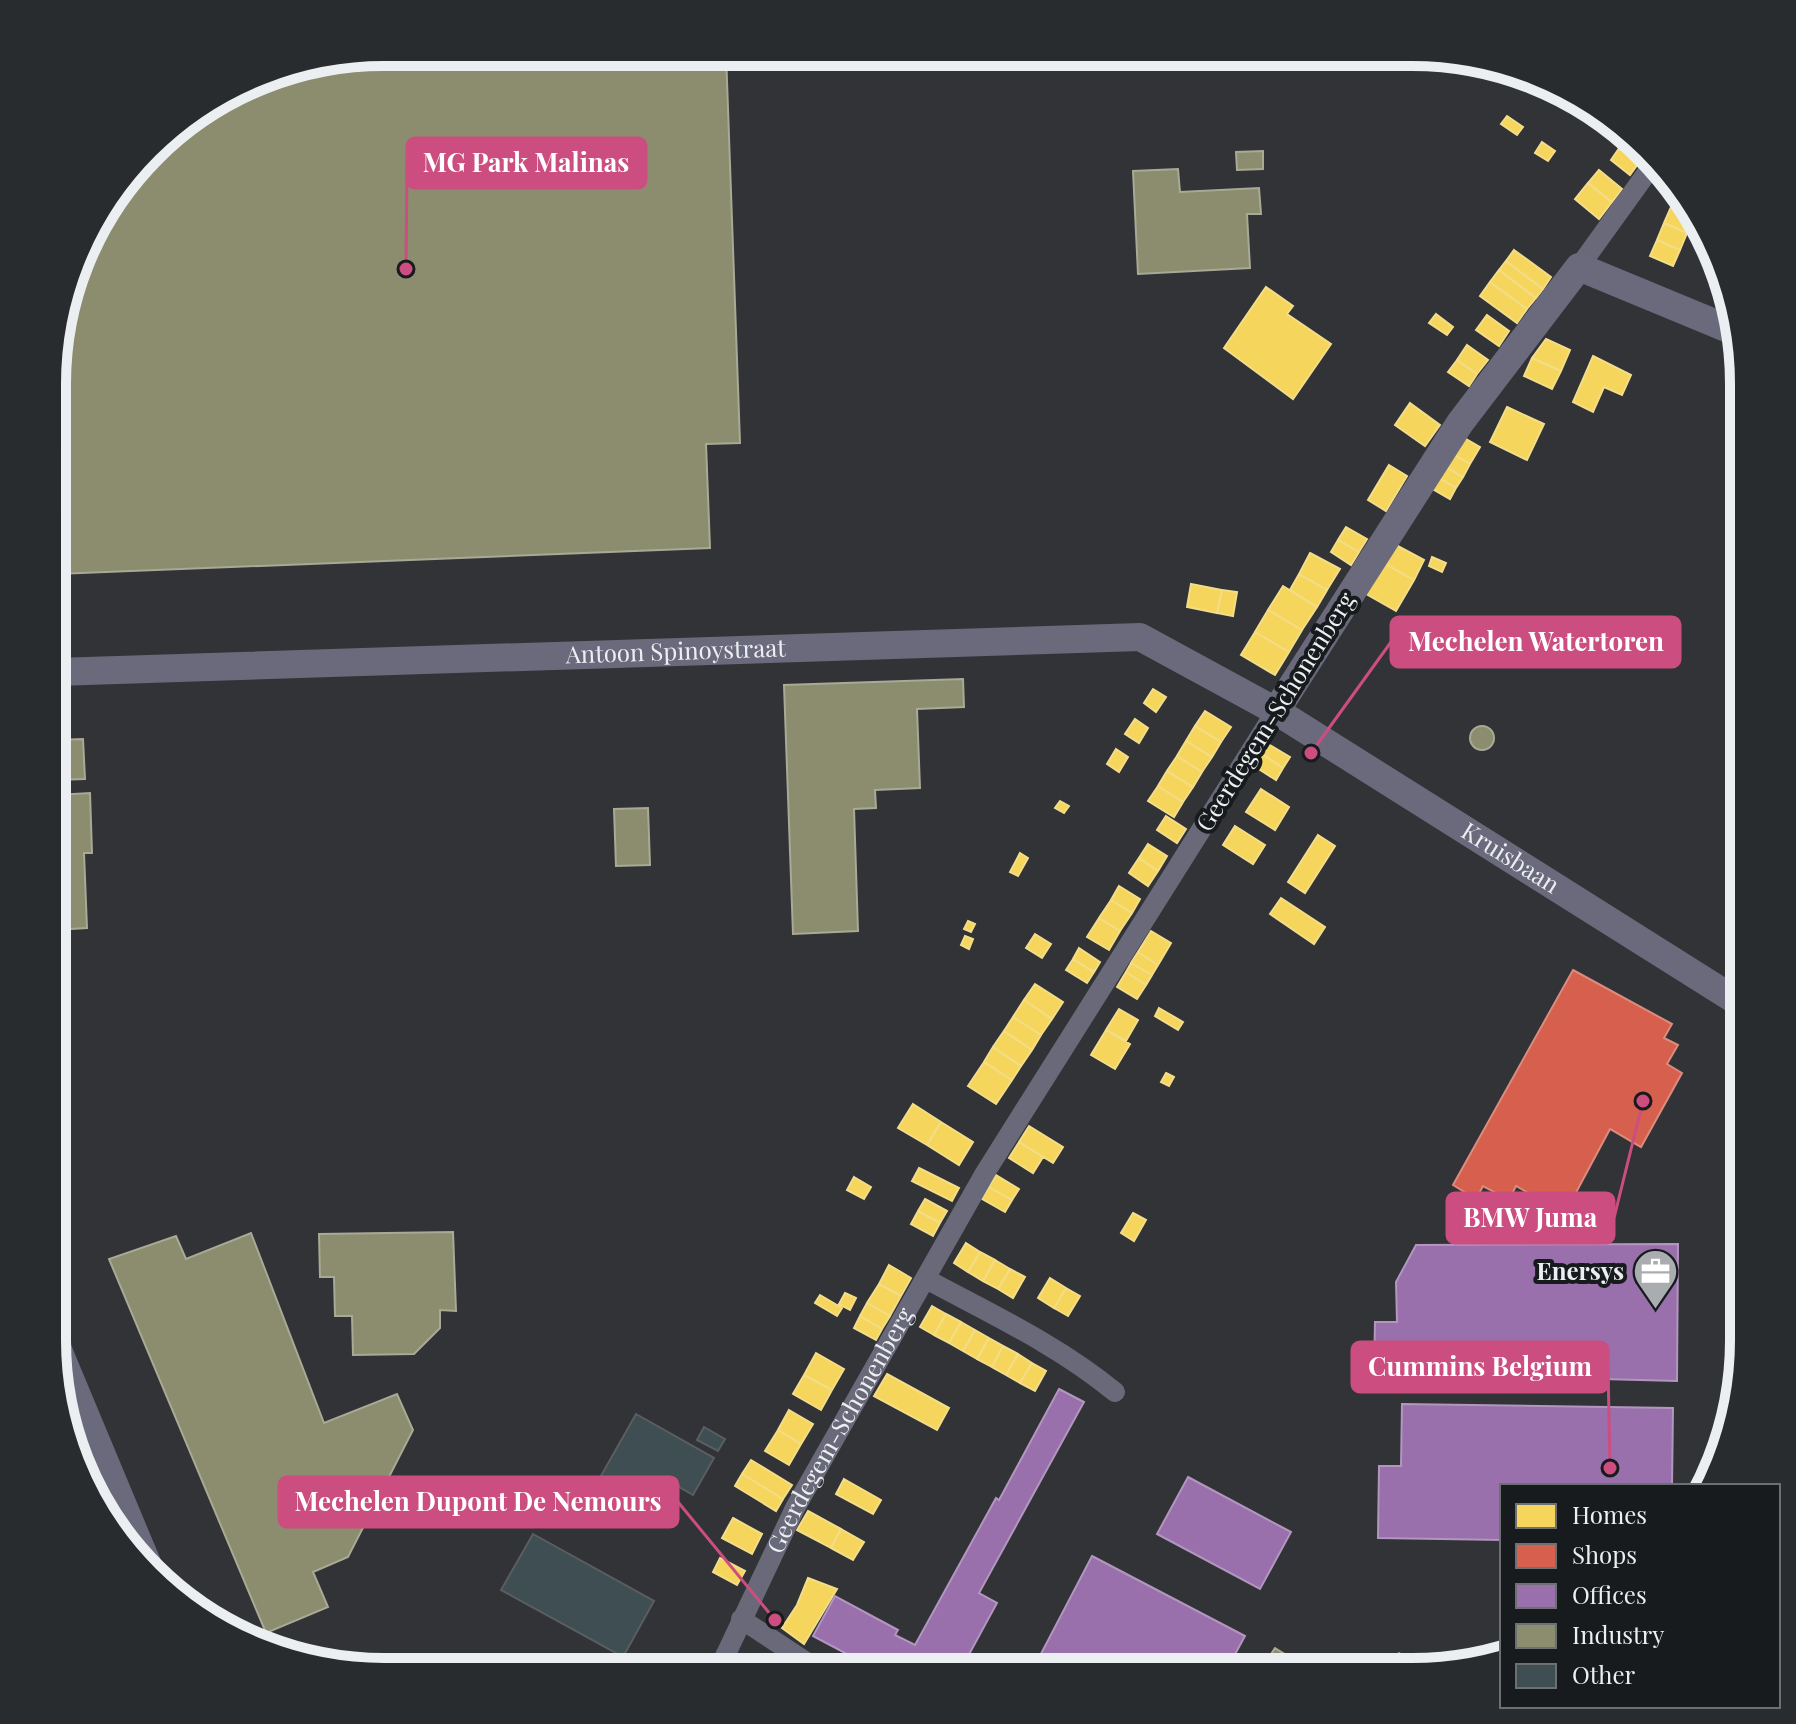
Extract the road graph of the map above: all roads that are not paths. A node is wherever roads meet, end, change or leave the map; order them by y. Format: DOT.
graph roads {
  1 [pos="1648,171"];
  2 [pos="1579,267"];
  3 [pos="1725,327"];
  4 [pos="66,672"];
  5 [pos="1276,711"];
  6 [pos="1730,997"];
  7 [pos="926,1279"];
  8 [pos="68,1375"];
  9 [pos="1115,1392"];
  10 [pos="137,1540"];
  11 [pos="741,1619"];
  12 [pos="724,1658"];
  13 [pos="800,1658"];
  1 -- 2 [label="street, Geerdegem-Schonenberg"];
  2 -- 3 [label="street"];
  2 -- 5 [label="street, Geerdegem-Schonenberg"];
  4 -- 5 [label="street, Antoon Spinoystraat"];
  5 -- 6 [label="street, Kruisbaan"];
  5 -- 7 [label="street, Geerdegem-Schonenberg"];
  7 -- 9 [label="street, Geerdegem-Schonenberg"];
  7 -- 11 [label="street, Geerdegem-Schonenberg"];
  8 -- 10 [label="street"];
  11 -- 12 [label="street, Geerdegem-Schonenberg"];
  11 -- 13 [label="street"];
}
